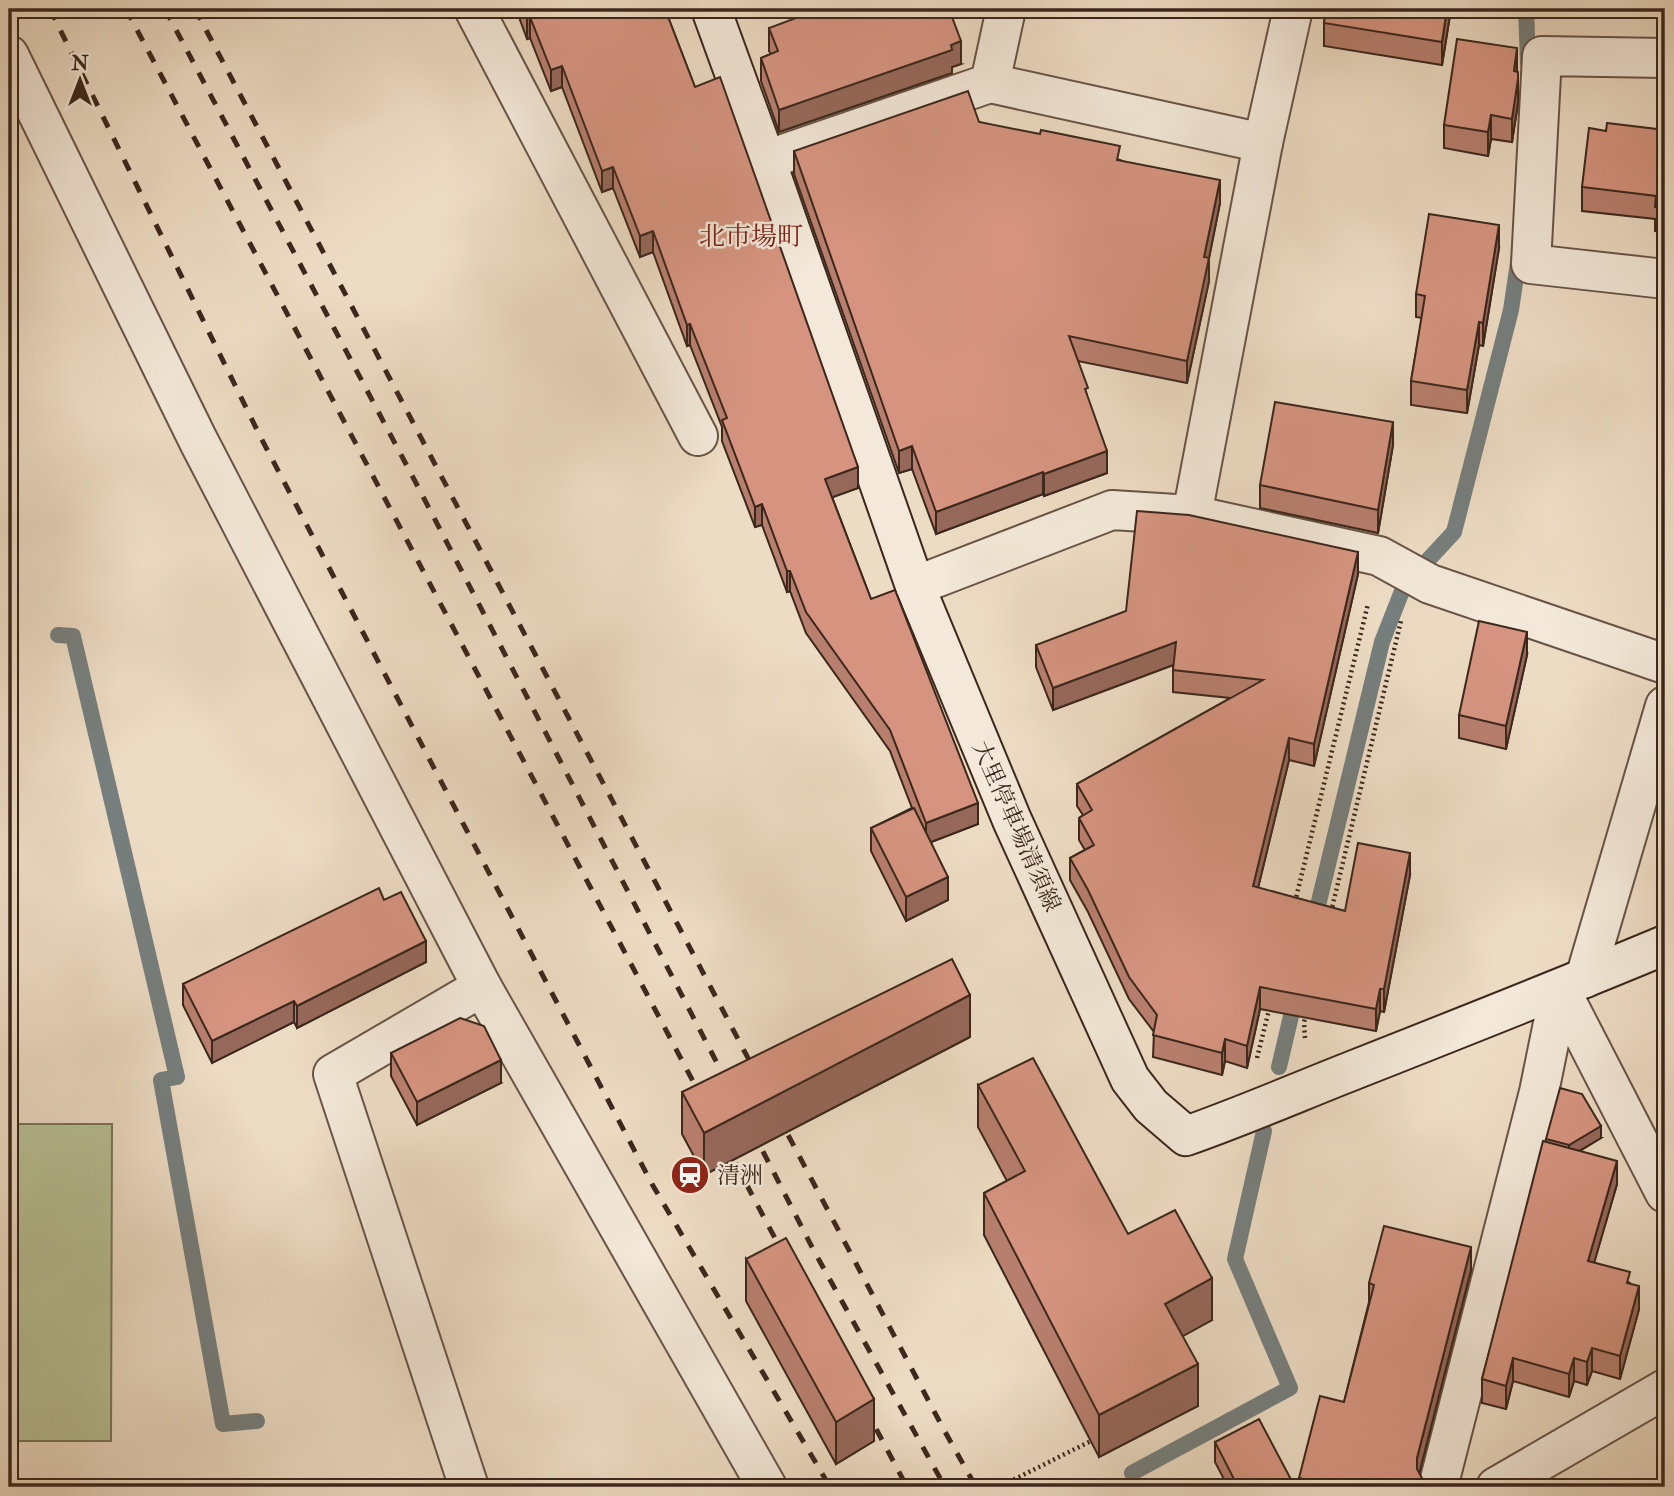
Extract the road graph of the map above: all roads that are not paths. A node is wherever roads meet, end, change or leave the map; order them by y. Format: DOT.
graph roads {
  1 [pos="474,9"];
  2 [pos="711,9"];
  3 [pos="1006,9"];
  4 [pos="1293,9"];
  5 [pos="9,55"];
  6 [pos="1665,58"];
  7 [pos="990,83"];
  8 [pos="1263,143"];
  9 [pos="766,160"];
  10 [pos="1665,279"];
  11 [pos="698,436"];
  12 [pos="1192,515"];
  13 [pos="915,586"];
  14 [pos="1665,664"];
  15 [pos="1665,706"];
  16 [pos="1665,945"];
  17 [pos="1572,984"];
  18 [pos="482,987"];
  19 [pos="1665,1194"];
  20 [pos="1665,1389"];
  21 [pos="469,1487"];
  22 [pos="767,1487"];
  23 [pos="1438,1487"];
  24 [pos="1496,1487"];
  1 -- 11 [label="street"];
  2 -- 9 [label="street, 大里停車場清須線"];
  3 -- 7 [label="street"];
  4 -- 8 [label="street"];
  5 -- 18 [label="street"];
  6 -- 10 [label="street"];
  7 -- 8 [label="street"];
  7 -- 9 [label="street"];
  8 -- 12 [label="street"];
  9 -- 13 [label="street, 大里停車場清須線"];
  12 -- 13 [label="street"];
  12 -- 14 [label="street"];
  13 -- 17 [label="street, 大里停車場清須線"];
  15 -- 17 [label="street"];
  16 -- 17 [label="street, 大里停車場清須線"];
  17 -- 19 [label="street"];
  17 -- 23 [label="street"];
  18 -- 21 [label="street"];
  18 -- 22 [label="street"];
  20 -- 24 [label="street"];
}
